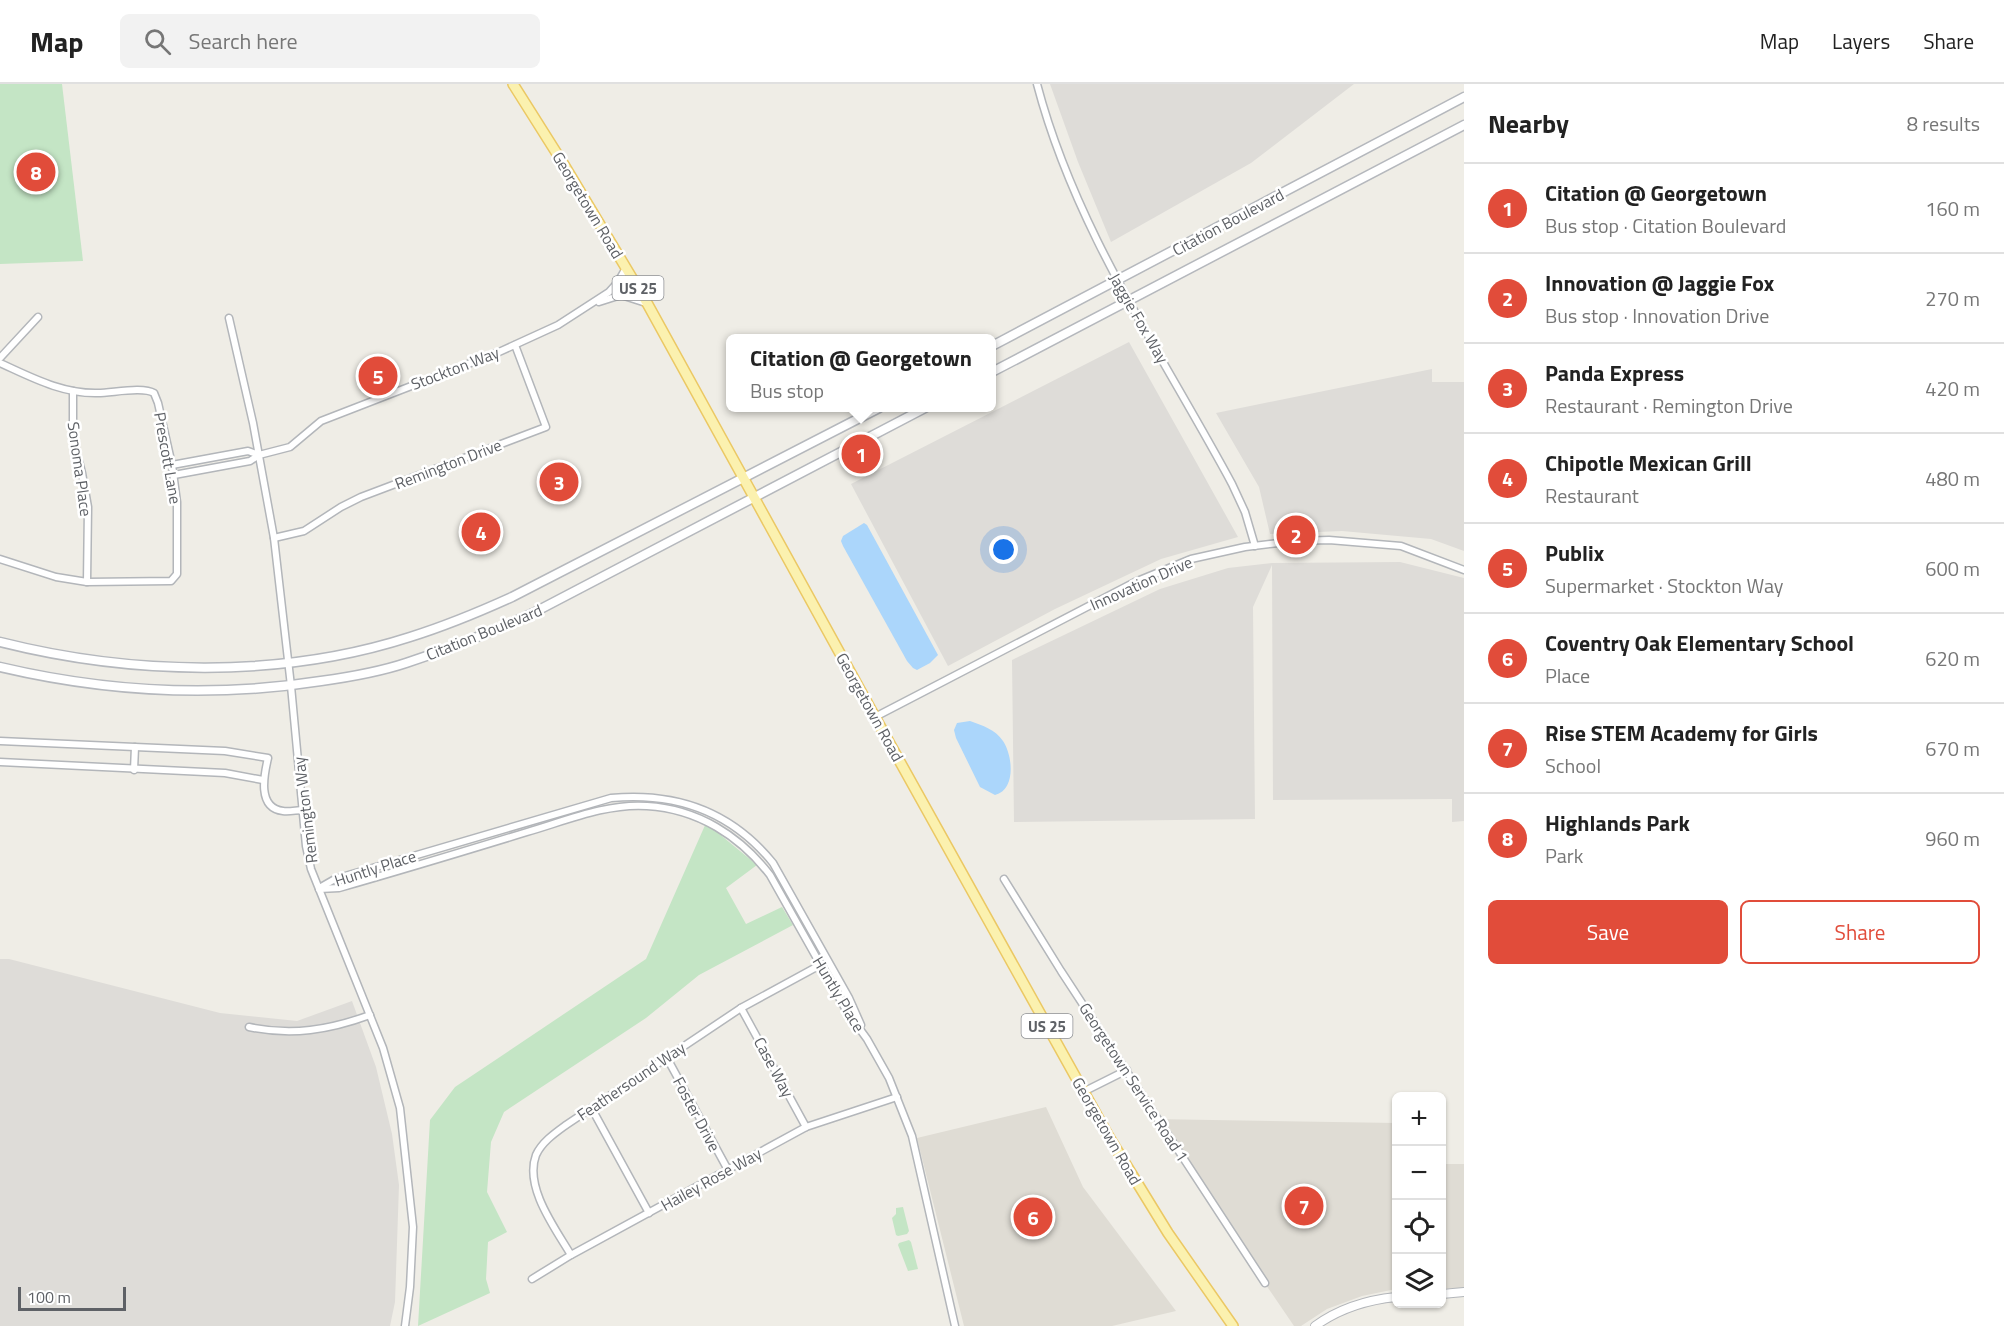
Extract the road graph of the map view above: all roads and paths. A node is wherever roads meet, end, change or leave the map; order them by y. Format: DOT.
graph roads {
  1 [pos="513,84"];
  2 [pos="1037,84"];
  3 [pos="1464,97"];
  4 [pos="1464,125"];
  5 [pos="626,268"];
  6 [pos="1117,280"];
  7 [pos="1130,301"];
  8 [pos="647,303"];
  9 [pos="587,307"];
  10 [pos="38,317"];
  11 [pos="229,318"];
  12 [pos="996,344"];
  13 [pos="515,345"];
  14 [pos="0,358"];
  15 [pos="0,363"];
  16 [pos="996,370"];
  17 [pos="73,391"];
  18 [pos="871,412"];
  19 [pos="917,412"];
  20 [pos="259,455"];
  21 [pos="172,465"];
  22 [pos="174,475"];
  23 [pos="744,478"];
  24 [pos="754,497"];
  25 [pos="274,538"];
  26 [pos="1254,546"];
  27 [pos="0,559"];
  28 [pos="1464,570"];
  29 [pos="87,582"];
  30 [pos="0,642"];
  31 [pos="288,664"];
  32 [pos="0,668"];
  33 [pos="291,686"];
  34 [pos="875,717"];
  35 [pos="0,741"];
  36 [pos="135,747"];
  37 [pos="0,762"];
  38 [pos="134,770"];
  39 [pos="263,780"];
  40 [pos="303,810"];
  41 [pos="1004,879"];
  42 [pos="319,889"];
  43 [pos="828,961"];
  44 [pos="821,965"];
  45 [pos="741,1008"];
  46 [pos="370,1015"];
  47 [pos="249,1027"];
  48 [pos="867,1039"];
  49 [pos="667,1058"];
  50 [pos="1126,1070"];
  51 [pos="1083,1092"];
  52 [pos="897,1097"];
  53 [pos="592,1108"];
  54 [pos="806,1127"];
  55 [pos="728,1170"];
  56 [pos="649,1213"];
  57 [pos="571,1255"];
  58 [pos="532,1279"];
  59 [pos="1266,1283"];
  60 [pos="1464,1292"];
  61 [pos="1446,1294"];
  62 [pos="1392,1298"];
  63 [pos="405,1326"];
  64 [pos="955,1326"];
  65 [pos="1233,1326"];
  66 [pos="1315,1326"];
  1 -- 5 [label="main road, Georgetown Road / US 25"];
  2 -- 6 [label="street, Jaggie Fox Way"];
  3 -- 6 [label="main road, Citation Boulevard"];
  4 -- 7 [label="main road, Citation Boulevard"];
  5 -- 8 [label="main road, Georgetown Road / US 25"];
  5 -- 9 [label="street, Stockton Way"];
  6 -- 7 [label="street, Jaggie Fox Way"];
  6 -- 12 [label="main road, Citation Boulevard"];
  7 -- 16 [label="main road, Citation Boulevard"];
  7 -- 26 [label="street, Jaggie Fox Way"];
  8 -- 9 [label="street, Stockton Way"];
  8 -- 23 [label="main road, Georgetown Road / US 25"];
  9 -- 13 [label="street, Stockton Way"];
  10 -- 14 [label="street"];
  11 -- 20 [label="street, Remington Way"];
  13 -- 20 [label="street, Stockton Way"];
  13 -- 25 [label="street, Remington Drive"];
  15 -- 17 [label="street, Prescott Lane"];
  17 -- 21 [label="street, Prescott Lane"];
  17 -- 29 [label="street, Sonoma Place"];
  18 -- 23 [label="main road, Citation Boulevard"];
  19 -- 24 [label="main road, Citation Boulevard"];
  20 -- 21 [label="street, Stockton Way"];
  20 -- 22 [label="street, Stockton Way"];
  20 -- 25 [label="street, Remington Way"];
  21 -- 22 [label="street, Prescott Lane"];
  22 -- 29 [label="street, Prescott Lane"];
  23 -- 24 [label="main road, Georgetown Road / US 25"];
  23 -- 31 [label="main road, Citation Boulevard"];
  24 -- 33 [label="main road, Citation Boulevard"];
  24 -- 34 [label="main road, Georgetown Road / US 25"];
  25 -- 31 [label="street, Remington Way"];
  26 -- 28 [label="street, Innovation Drive"];
  26 -- 34 [label="street, Innovation Drive"];
  27 -- 29 [label="street, Prescott Lane"];
  30 -- 31 [label="main road, Citation Boulevard"];
  31 -- 33 [label="street, Remington Way"];
  32 -- 33 [label="main road, Citation Boulevard"];
  33 -- 40 [label="street, Remington Way"];
  34 -- 51 [label="main road, Georgetown Road / US 25"];
  35 -- 36 [label="street"];
  36 -- 38 [label="street"];
  36 -- 39 [label="street"];
  37 -- 38 [label="street"];
  38 -- 39 [label="street"];
  39 -- 40 [label="street"];
  40 -- 42 [label="street, Remington Way"];
  41 -- 50 [label="street, Georgetown Service Road 1"];
  42 -- 43 [label="street, Huntly Place"];
  42 -- 44 [label="street, Huntly Place"];
  42 -- 46 [label="street, Remington Way"];
  43 -- 44 [label="street, Feathersound Way"];
  43 -- 48 [label="street, Huntly Place"];
  44 -- 45 [label="street, Feathersound Way"];
  44 -- 48 [label="street, Huntly Place"];
  45 -- 49 [label="street, Feathersound Way"];
  45 -- 54 [label="street, Case Way"];
  46 -- 47 [label="street"];
  46 -- 63 [label="street, Remington Way"];
  48 -- 52 [label="street, Huntly Place"];
  49 -- 53 [label="street, Feathersound Way"];
  49 -- 55 [label="street, Foster Drive"];
  50 -- 51 [label="street"];
  50 -- 59 [label="street, Georgetown Service Road 1"];
  51 -- 65 [label="main road, Georgetown Road / US 25"];
  52 -- 54 [label="street, Hailey Rose Way"];
  52 -- 64 [label="street, Huntly Place"];
  53 -- 56 [label="street"];
  53 -- 57 [label="street, Feathersound Way"];
  54 -- 55 [label="street, Hailey Rose Way"];
  55 -- 56 [label="street, Hailey Rose Way"];
  56 -- 57 [label="street, Hailey Rose Way"];
  57 -- 58 [label="street, Hailey Rose Way"];
  60 -- 61 [label="street"];
  62 -- 66 [label="street"];
}
